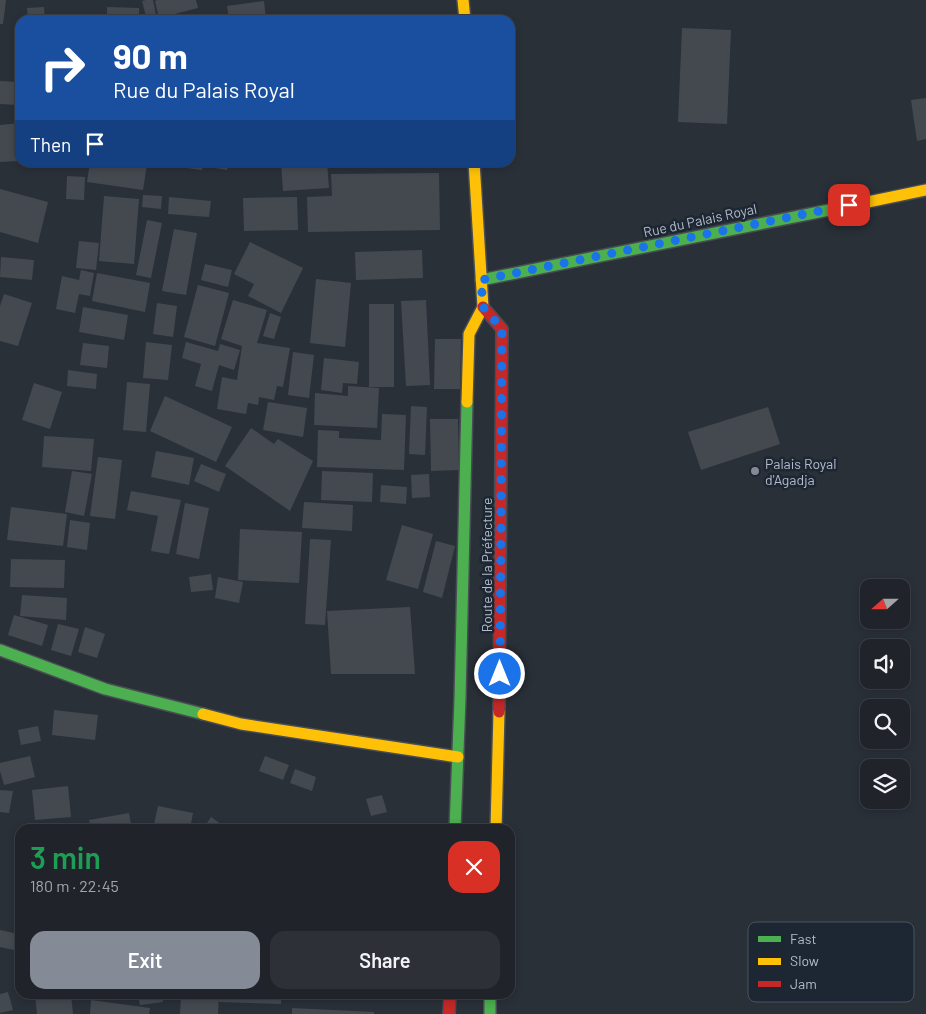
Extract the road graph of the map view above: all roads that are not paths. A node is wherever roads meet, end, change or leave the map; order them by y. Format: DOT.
graph roads {
  1 [pos="464,0"];
  2 [pos="465,15"];
  3 [pos="474,167"];
  4 [pos="926,190"];
  5 [pos="481,280"];
  6 [pos="483,307"];
  7 [pos="0,650"];
  8 [pos="458,757"];
  9 [pos="455,824"];
  10 [pos="496,824"];
  11 [pos="450,999"];
  12 [pos="490,999"];
  13 [pos="449,1014"];
  14 [pos="490,1014"];
  1 -- 2 [label="street"];
  3 -- 5 [label="street"];
  4 -- 5 [label="street, Rue du Palais Royal"];
  5 -- 6 [label="street"];
  6 -- 8 [label="street, Route de la Préfecture"];
  6 -- 10 [label="street, Route de la Préfecture"];
  7 -- 8 [label="street"];
  8 -- 9 [label="street, Route de la Préfecture"];
  11 -- 13 [label="street"];
  12 -- 14 [label="street"];
}
